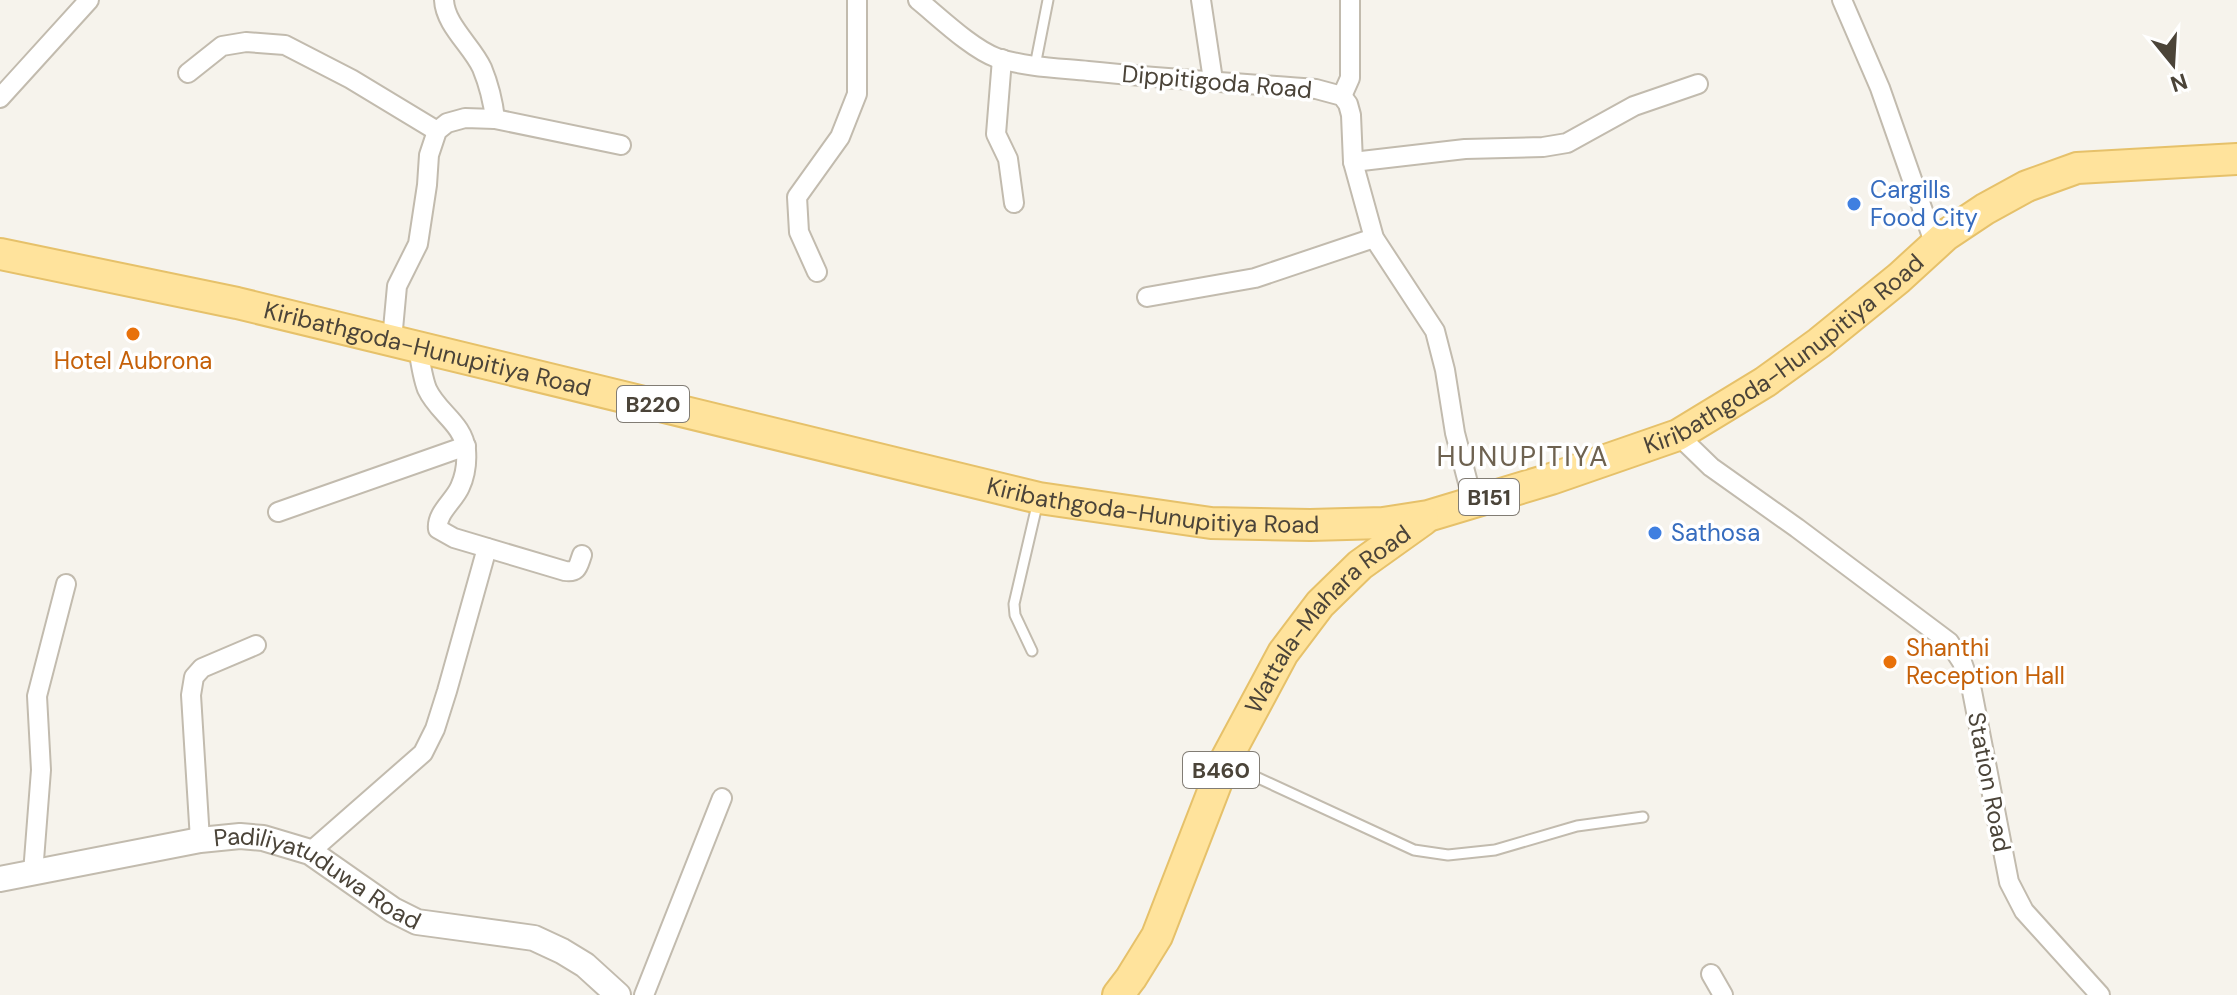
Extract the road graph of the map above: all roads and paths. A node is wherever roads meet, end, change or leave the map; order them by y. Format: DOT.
graph roads {
  1 [pos="89,0"];
  2 [pos="444,0"];
  3 [pos="857,0"];
  4 [pos="918,0"];
  5 [pos="1048,0"];
  6 [pos="1201,0"];
  7 [pos="1350,0"];
  8 [pos="1842,0"];
  9 [pos="1002,59"];
  10 [pos="1035,66"];
  11 [pos="188,73"];
  12 [pos="1213,80"];
  13 [pos="1698,84"];
  14 [pos="2,92"];
  15 [pos="1342,96"];
  16 [pos="495,119"];
  17 [pos="437,131"];
  18 [pos="621,145"];
  19 [pos="2237,159"];
  20 [pos="1353,162"];
  21 [pos="1014,203"];
  22 [pos="1374,238"];
  23 [pos="1935,245"];
  24 [pos="0,254"];
  25 [pos="817,272"];
  26 [pos="1147,297"];
  27 [pos="405,343"];
  28 [pos="1678,435"];
  29 [pos="466,446"];
  30 [pos="1039,498"];
  31 [pos="1473,502"];
  32 [pos="278,512"];
  33 [pos="1428,516"];
  34 [pos="487,548"];
  35 [pos="582,555"];
  36 [pos="66,584"];
  37 [pos="256,645"];
  38 [pos="1032,651"];
  39 [pos="1224,763"];
  40 [pos="722,798"];
  41 [pos="1643,817"];
  42 [pos="200,840"];
  43 [pos="310,852"];
  44 [pos="33,873"];
  45 [pos="0,879"];
  46 [pos="1711,974"];
  47 [pos="618,995"];
  48 [pos="644,995"];
  49 [pos="1118,995"];
  50 [pos="1723,995"];
  51 [pos="2100,995"];
  1 -- 14 [label="street"];
  2 -- 16 [label="street"];
  3 -- 25 [label="street"];
  4 -- 9 [label="street, Dippitigoda Road"];
  5 -- 10 [label="lane"];
  6 -- 12 [label="street"];
  7 -- 15 [label="street"];
  8 -- 23 [label="street"];
  9 -- 10 [label="street, Dippitigoda Road"];
  9 -- 21 [label="street"];
  10 -- 12 [label="street, Dippitigoda Road"];
  11 -- 17 [label="street"];
  12 -- 15 [label="street, Dippitigoda Road"];
  13 -- 20 [label="street"];
  15 -- 20 [label="street, Dippitigoda Road"];
  16 -- 17 [label="street"];
  16 -- 18 [label="street"];
  17 -- 27 [label="street"];
  19 -- 23 [label="main road, Kiribathgoda-Hunupitiya Road / B151"];
  20 -- 22 [label="street, Dippitigoda Road"];
  22 -- 26 [label="street"];
  22 -- 31 [label="street, Dippitigoda Road"];
  23 -- 28 [label="main road, Kiribathgoda-Hunupitiya Road / B151"];
  24 -- 27 [label="main road, Kiribathgoda-Hunupitiya Road / B220"];
  27 -- 29 [label="street"];
  27 -- 30 [label="main road, Kiribathgoda-Hunupitiya Road / B220"];
  28 -- 31 [label="main road, Kiribathgoda-Hunupitiya Road / B151"];
  28 -- 51 [label="street, Station Road"];
  29 -- 32 [label="street"];
  29 -- 34 [label="street"];
  30 -- 33 [label="main road, Kiribathgoda-Hunupitiya Road / B220"];
  30 -- 38 [label="lane"];
  31 -- 33 [label="main road, Kiribathgoda-Hunupitiya Road / B151"];
  33 -- 39 [label="main road, Wattala-Mahara Road / B460"];
  34 -- 35 [label="street"];
  34 -- 43 [label="street"];
  36 -- 44 [label="street"];
  37 -- 42 [label="street"];
  39 -- 41 [label="lane"];
  39 -- 49 [label="main road, Wattala-Mahara Road / B460"];
  40 -- 48 [label="street"];
  42 -- 43 [label="street, Padiliyatuduwa Road"];
  42 -- 44 [label="street, Padiliyatuduwa Road"];
  43 -- 47 [label="street, Padiliyatuduwa Road"];
  44 -- 45 [label="street, Padiliyatuduwa Road"];
  46 -- 50 [label="street"];
}
